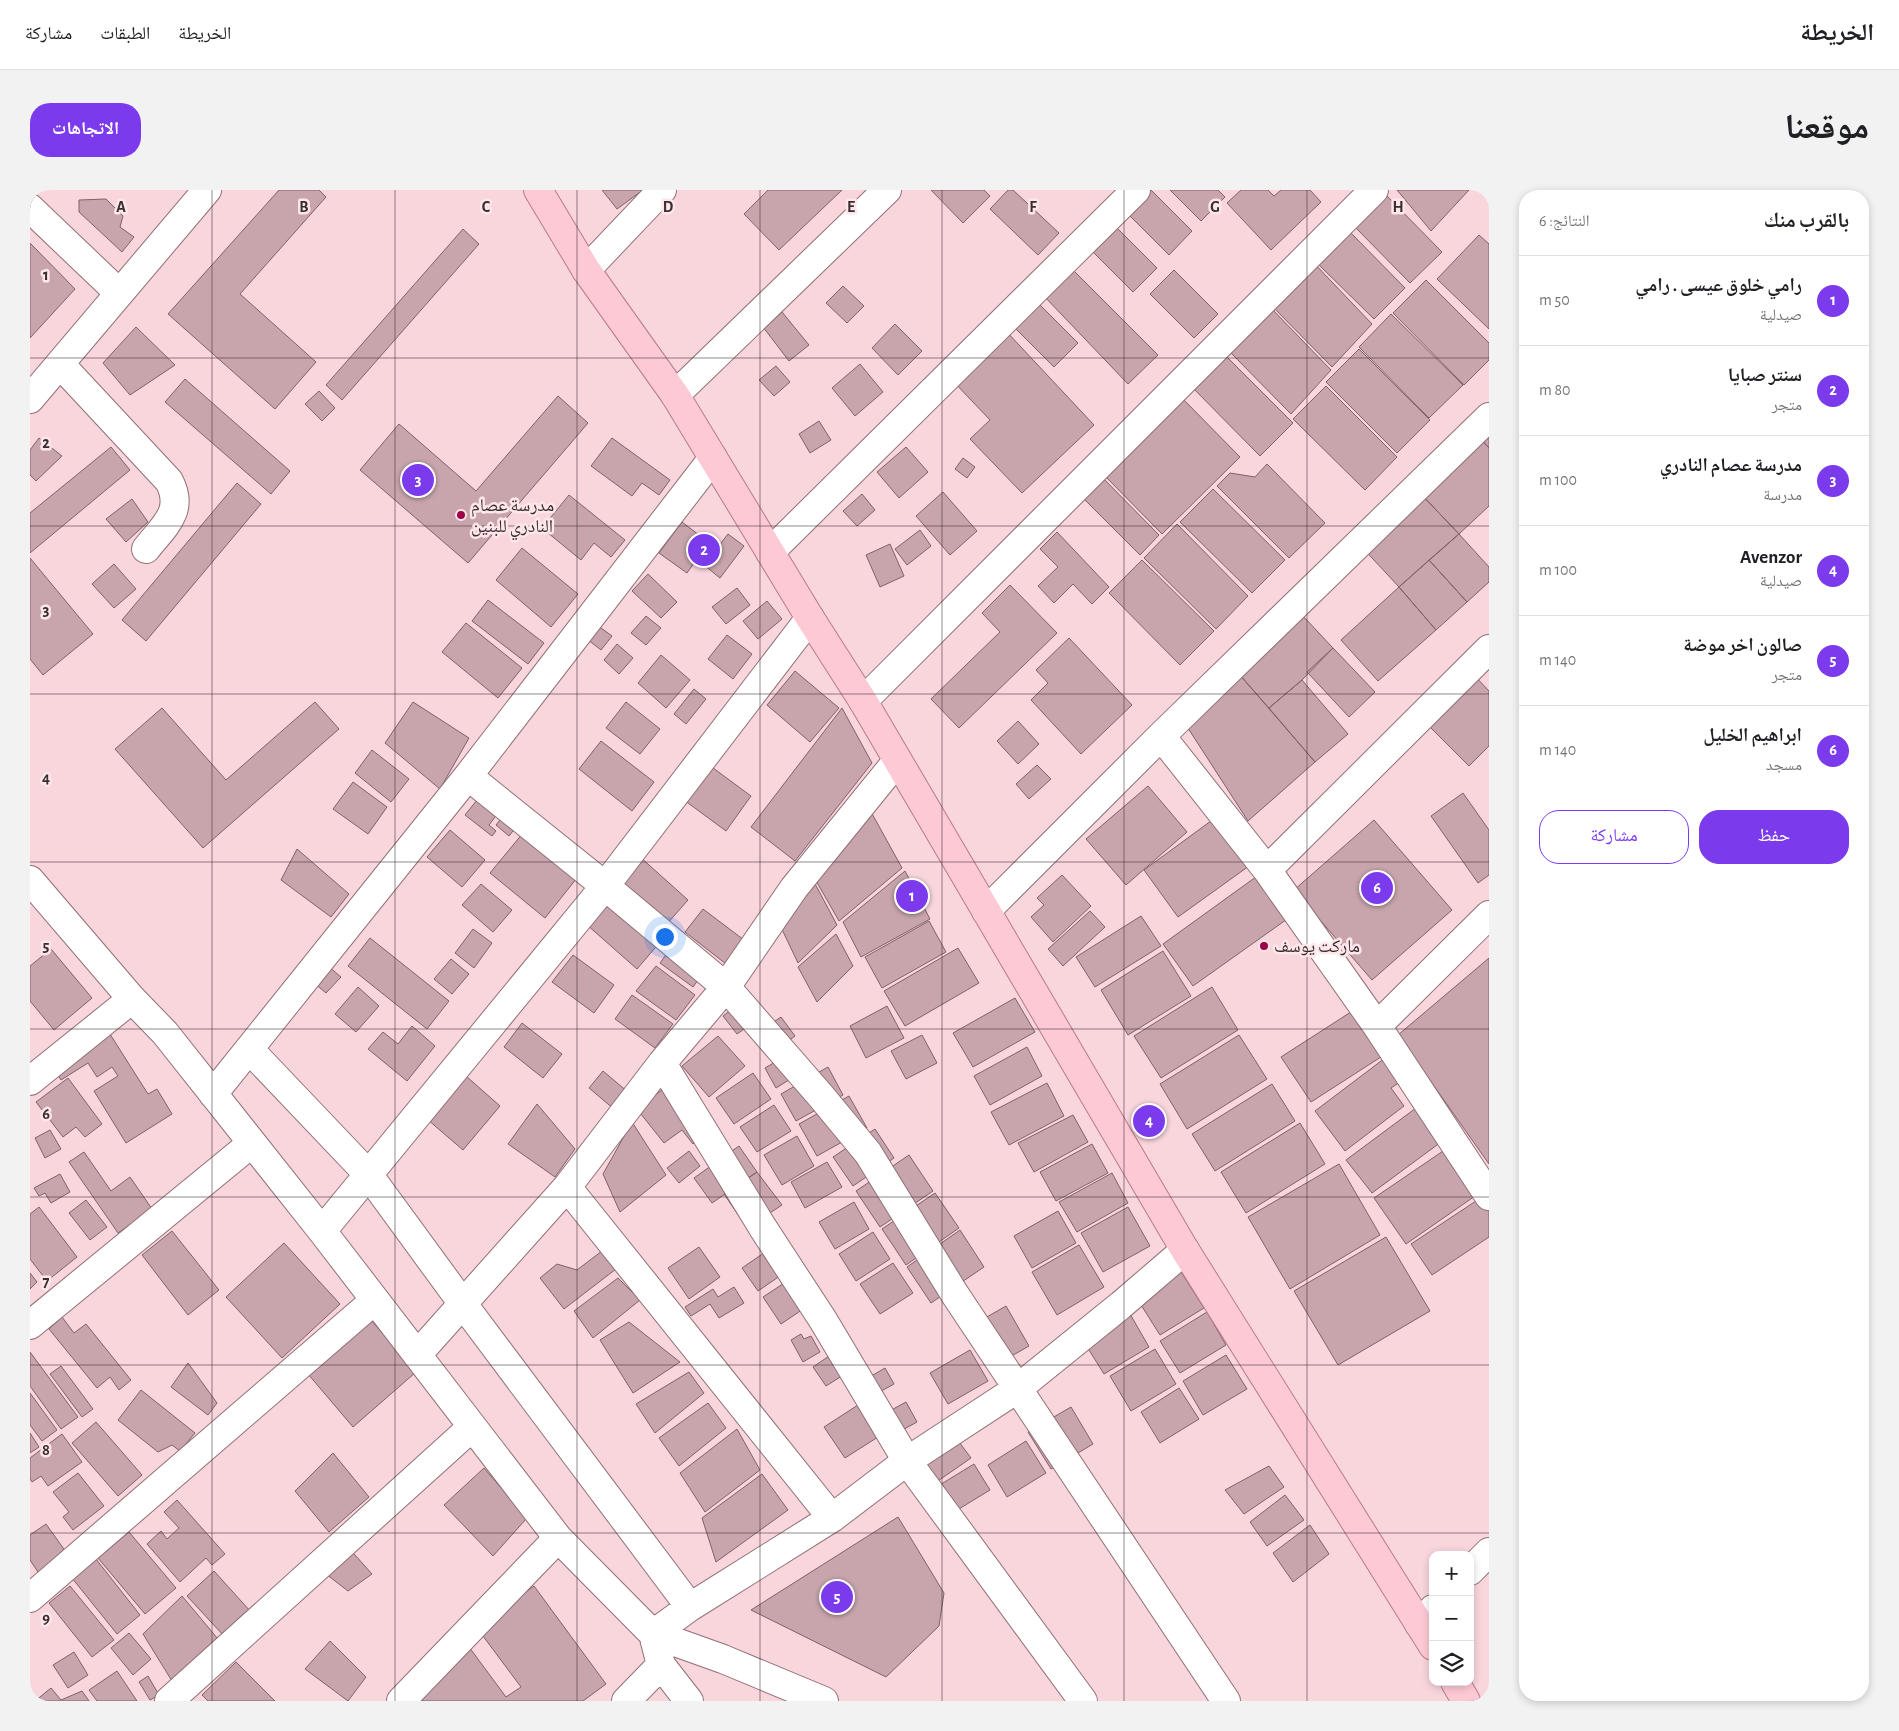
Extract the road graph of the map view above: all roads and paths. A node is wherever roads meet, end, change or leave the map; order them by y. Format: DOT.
graph roads {
  1 [pos="207,190"];
  2 [pos="538,190"];
  3 [pos="662,190"];
  4 [pos="887,190"];
  5 [pos="1136,190"];
  6 [pos="1374,190"];
  7 [pos="30,208"];
  8 [pos="586,270"];
  9 [pos="119,293"];
  10 [pos="60,364"];
  11 [pos="674,395"];
  12 [pos="30,399"];
  13 [pos="1489,417"];
  14 [pos="713,458"];
  15 [pos="146,549"];
  16 [pos="770,552"];
  17 [pos="810,618"];
  18 [pos="1489,648"];
  19 [pos="863,701"];
  20 [pos="1161,736"];
  21 [pos="897,761"];
  22 [pos="468,776"];
  23 [pos="1267,870"];
  24 [pos="30,880"];
  25 [pos="605,886"];
  26 [pos="986,911"];
  27 [pos="1489,915"];
  28 [pos="726,987"];
  29 [pos="132,999"];
  30 [pos="1378,1026"];
  31 [pos="249,1049"];
  32 [pos="662,1063"];
  33 [pos="30,1081"];
  34 [pos="214,1094"];
  35 [pos="252,1143"];
  36 [pos="368,1174"];
  37 [pos="567,1187"];
  38 [pos="1489,1196"];
  39 [pos="322,1231"];
  40 [pos="1185,1250"];
  41 [pos="375,1300"];
  42 [pos="463,1304"];
  43 [pos="30,1325"];
  44 [pos="417,1355"];
  45 [pos="1017,1389"];
  46 [pos="472,1427"];
  47 [pos="907,1461"];
  48 [pos="832,1518"];
  49 [pos="558,1538"];
  50 [pos="1489,1552"];
  51 [pos="1474,1567"];
  52 [pos="30,1598"];
  53 [pos="690,1607"];
  54 [pos="1426,1616"];
  55 [pos="653,1634"];
  56 [pos="1432,1641"];
  57 [pos="661,1664"];
  58 [pos="1457,1686"];
  59 [pos="169,1701"];
  60 [pos="401,1701"];
  61 [pos="626,1701"];
  62 [pos="689,1701"];
  63 [pos="824,1701"];
  64 [pos="1083,1701"];
  65 [pos="1226,1701"];
  66 [pos="1466,1701"];
  1 -- 9 [label="street"];
  2 -- 8 [label="main road"];
  3 -- 8 [label="street"];
  4 -- 11 [label="street"];
  5 -- 16 [label="street"];
  6 -- 19 [label="street"];
  7 -- 9 [label="street"];
  8 -- 11 [label="main road"];
  9 -- 10 [label="street"];
  10 -- 12 [label="street"];
  10 -- 15 [label="street"];
  11 -- 14 [label="main road"];
  13 -- 20 [label="street"];
  14 -- 16 [label="main road"];
  14 -- 22 [label="street"];
  16 -- 17 [label="main road"];
  17 -- 19 [label="main road"];
  17 -- 25 [label="street"];
  18 -- 23 [label="street"];
  19 -- 21 [label="main road"];
  20 -- 23 [label="street"];
  20 -- 26 [label="street"];
  21 -- 26 [label="main road"];
  21 -- 28 [label="street"];
  22 -- 25 [label="street"];
  22 -- 31 [label="street"];
  23 -- 30 [label="street"];
  24 -- 29 [label="street"];
  25 -- 28 [label="street"];
  25 -- 36 [label="street"];
  26 -- 40 [label="main road"];
  27 -- 30 [label="street"];
  28 -- 32 [label="street"];
  28 -- 45 [label="street"];
  29 -- 33 [label="street"];
  29 -- 34 [label="street"];
  30 -- 38 [label="street"];
  31 -- 34 [label="street"];
  31 -- 36 [label="street"];
  32 -- 37 [label="street"];
  32 -- 47 [label="street"];
  34 -- 35 [label="street"];
  35 -- 39 [label="street"];
  35 -- 43 [label="street"];
  36 -- 39 [label="street"];
  36 -- 42 [label="street"];
  37 -- 42 [label="street"];
  37 -- 48 [label="street"];
  39 -- 41 [label="street"];
  40 -- 45 [label="street"];
  40 -- 54 [label="main road"];
  41 -- 44 [label="street"];
  41 -- 52 [label="street"];
  42 -- 44 [label="street"];
  42 -- 53 [label="street"];
  44 -- 46 [label="street"];
  45 -- 47 [label="street"];
  45 -- 65 [label="street"];
  46 -- 49 [label="street"];
  46 -- 59 [label="street"];
  47 -- 48 [label="street"];
  47 -- 64 [label="street"];
  48 -- 53 [label="street"];
  49 -- 55 [label="street"];
  49 -- 60 [label="street"];
  50 -- 51 [label="street"];
  53 -- 55 [label="street"];
  54 -- 56 [label="main road"];
  55 -- 57 [label="street"];
  55 -- 63 [label="street"];
  57 -- 61 [label="street"];
  57 -- 62 [label="street"];
  58 -- 66 [label="main road"];
}
